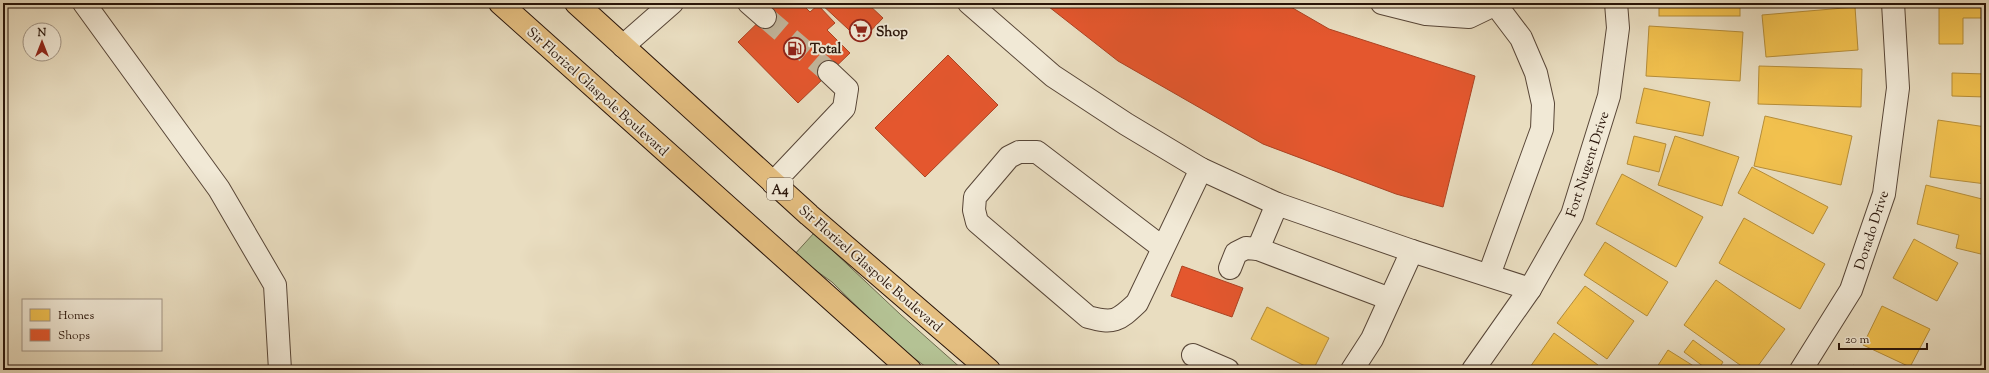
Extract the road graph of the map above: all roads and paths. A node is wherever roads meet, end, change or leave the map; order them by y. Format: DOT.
graph roads {
  1 [pos="84,3"];
  2 [pos="500,3"];
  3 [pos="576,3"];
  4 [pos="672,3"];
  5 [pos="969,3"];
  6 [pos="1382,3"];
  7 [pos="1616,3"];
  8 [pos="1893,3"];
  9 [pos="1497,4"];
  10 [pos="623,46"];
  11 [pos="829,72"];
  12 [pos="1201,169"];
  13 [pos="773,183"];
  14 [pos="1277,204"];
  15 [pos="1163,248"];
  16 [pos="1258,249"];
  17 [pos="1412,252"];
  18 [pos="1230,268"];
  19 [pos="1489,275"];
  20 [pos="1530,289"];
  21 [pos="1390,299"];
  22 [pos="1193,355"];
  23 [pos="280,370"];
  24 [pos="910,370"];
  25 [pos="989,370"];
  26 [pos="1228,370"];
  27 [pos="1352,370"];
  28 [pos="1473,370"];
  29 [pos="1801,370"];
  1 -- 23 [label="street"];
  2 -- 24 [label="highway, Sir Florizel Glaspole Boulevard"];
  3 -- 10 [label="highway, Sir Florizel Glaspole Boulevard / A4"];
  4 -- 10 [label="street"];
  5 -- 12 [label="street"];
  6 -- 9 [label="street"];
  7 -- 20 [label="street, Fort Nugent Drive"];
  8 -- 29 [label="street, Dorado Drive"];
  9 -- 19 [label="street"];
  10 -- 13 [label="highway, Sir Florizel Glaspole Boulevard / A4"];
  11 -- 13 [label="street"];
  12 -- 14 [label="street"];
  12 -- 15 [label="street"];
  13 -- 25 [label="highway, Sir Florizel Glaspole Boulevard / A4"];
  14 -- 16 [label="street"];
  14 -- 17 [label="street"];
  15 -- 15 [label="street"];
  16 -- 18 [label="street"];
  16 -- 21 [label="street"];
  17 -- 19 [label="street"];
  17 -- 21 [label="street"];
  19 -- 20 [label="street"];
  20 -- 28 [label="street, Fort Nugent Drive"];
  21 -- 27 [label="street"];
  22 -- 26 [label="street"];
}
